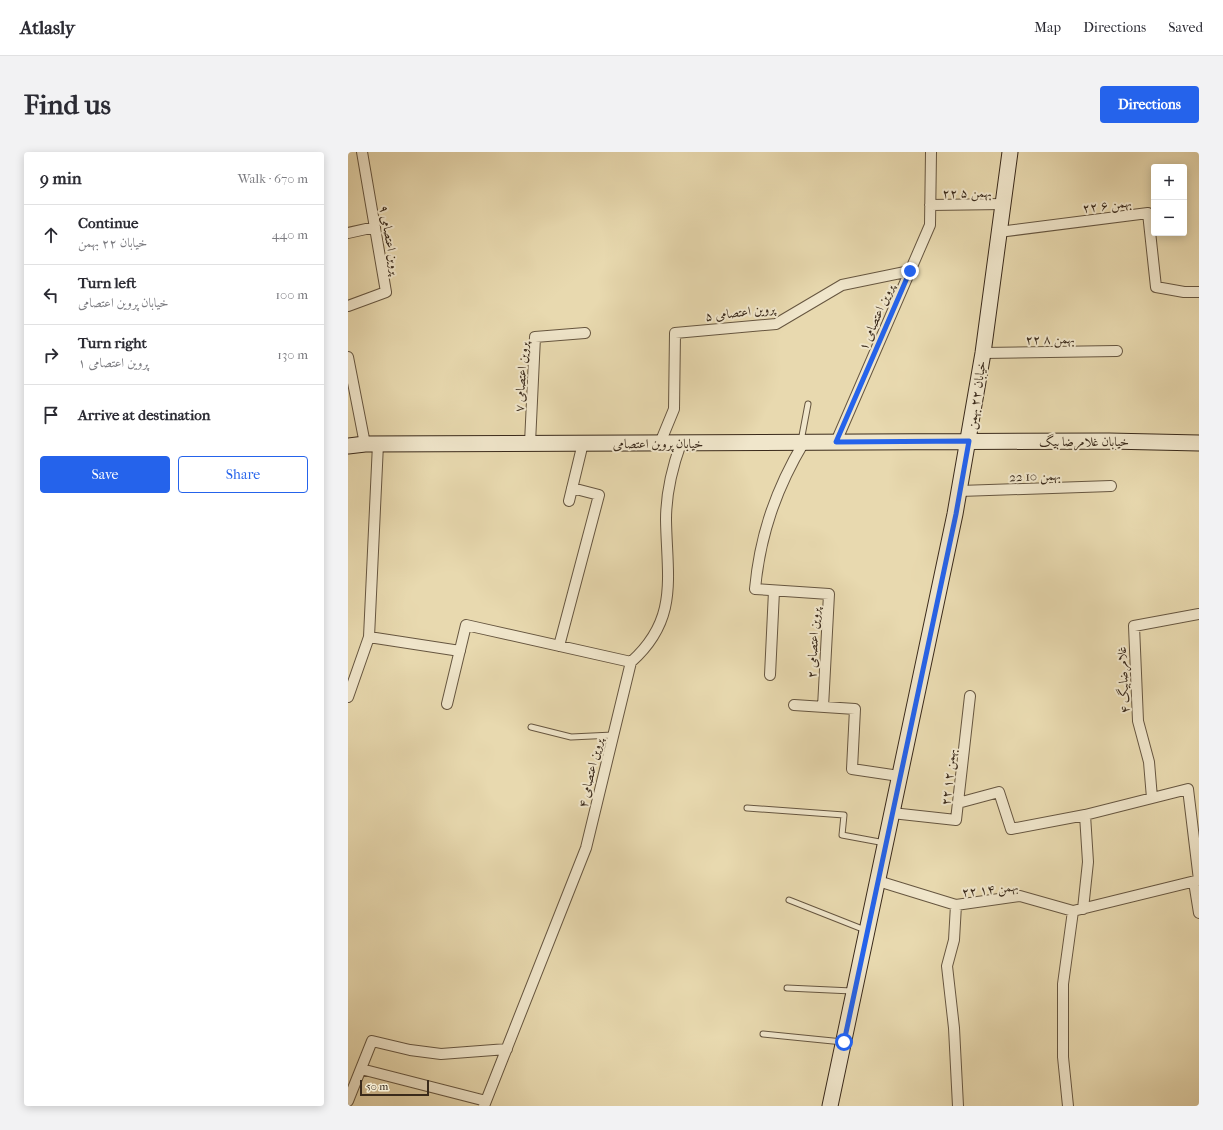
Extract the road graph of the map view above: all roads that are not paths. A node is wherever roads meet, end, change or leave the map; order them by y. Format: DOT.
graph roads {
  1 [pos="362,152"];
  2 [pos="931,152"];
  3 [pos="1010,152"];
  4 [pos="1003,204"];
  5 [pos="930,205"];
  6 [pos="375,226"];
  7 [pos="1000,232"];
  8 [pos="348,233"];
  9 [pos="910,271"];
  10 [pos="1199,292"];
  11 [pos="348,306"];
  12 [pos="585,333"];
  13 [pos="1117,351"];
  14 [pos="983,353"];
  15 [pos="348,357"];
  16 [pos="808,404"];
  17 [pos="969,441"];
  18 [pos="802,442"];
  19 [pos="836,442"];
  20 [pos="583,443"];
  21 [pos="660,443"];
  22 [pos="681,443"];
  23 [pos="1199,443"];
  24 [pos="371,444"];
  25 [pos="530,444"];
  26 [pos="348,446"];
  27 [pos="1111,486"];
  28 [pos="572,488"];
  29 [pos="960,491"];
  30 [pos="569,501"];
  31 [pos="774,591"];
  32 [pos="1199,614"];
  33 [pos="369,637"];
  34 [pos="559,646"];
  35 [pos="460,651"];
  36 [pos="630,662"];
  37 [pos="770,675"];
  38 [pos="970,696"];
  39 [pos="348,697"];
  40 [pos="447,704"];
  41 [pos="794,705"];
  42 [pos="823,707"];
  43 [pos="531,727"];
  44 [pos="613,735"];
  45 [pos="900,776"];
  46 [pos="1152,798"];
  47 [pos="958,802"];
  48 [pos="747,808"];
  49 [pos="892,812"];
  50 [pos="1085,815"];
  51 [pos="886,843"];
  52 [pos="878,881"];
  53 [pos="1197,881"];
  54 [pos="789,900"];
  55 [pos="956,905"];
  56 [pos="1083,909"];
  57 [pos="1072,911"];
  58 [pos="1199,913"];
  59 [pos="868,931"];
  60 [pos="787,988"];
  61 [pos="855,991"];
  62 [pos="763,1034"];
  63 [pos="844,1042"];
  64 [pos="507,1049"];
  65 [pos="361,1070"];
  66 [pos="348,1101"];
  67 [pos="485,1104"];
  68 [pos="830,1106"];
  69 [pos="958,1106"];
  70 [pos="1068,1106"];
  1 -- 6 [label="street, پروین اعتصامی ۹"];
  2 -- 5 [label="street, پروین اعتصامی ۱"];
  3 -- 4 [label="main road, خیابان ۲۲ بهمن"];
  4 -- 5 [label="street, ۲۲ بهمن ۵"];
  4 -- 7 [label="main road, خیابان ۲۲ بهمن"];
  5 -- 9 [label="street, پروین اعتصامی ۱"];
  6 -- 8 [label="street"];
  6 -- 11 [label="street, پروین اعتصامی ۹"];
  7 -- 10 [label="street, ۲۲ بهمن ۶"];
  7 -- 14 [label="main road, خیابان ۲۲ بهمن"];
  9 -- 19 [label="street, پروین اعتصامی ۱"];
  9 -- 21 [label="street, پروین اعتصامی ۵"];
  12 -- 25 [label="street, پروین اعتصامی ۷"];
  13 -- 14 [label="street, ۲۲ بهمن ۸"];
  14 -- 17 [label="main road, خیابان ۲۲ بهمن"];
  15 -- 24 [label="street"];
  16 -- 18 [label="lane"];
  17 -- 19 [label="main road, خیابان پروین اعتصامی"];
  17 -- 23 [label="main road, خیابان غلامرضا بیگ"];
  17 -- 29 [label="main road, خیابان ۲۲ بهمن"];
  18 -- 19 [label="main road, خیابان پروین اعتصامی"];
  18 -- 22 [label="main road, خیابان پروین اعتصامی"];
  18 -- 31 [label="street, پروین اعتصامی ۲"];
  20 -- 21 [label="main road, خیابان پروین اعتصامی"];
  20 -- 25 [label="main road, خیابان پروین اعتصامی"];
  20 -- 28 [label="street"];
  21 -- 22 [label="main road, خیابان پروین اعتصامی"];
  22 -- 36 [label="street"];
  24 -- 25 [label="main road, خیابان پروین اعتصامی"];
  24 -- 26 [label="main road, خیابان پروین اعتصامی"];
  24 -- 33 [label="street"];
  27 -- 29 [label="street, 22 بهمن 10"];
  28 -- 30 [label="street"];
  28 -- 34 [label="street"];
  29 -- 45 [label="main road, خیابان ۲۲ بهمن"];
  31 -- 37 [label="street"];
  31 -- 42 [label="street, پروین اعتصامی ۲"];
  32 -- 46 [label="street, غلامرضابیگ ۴"];
  33 -- 35 [label="street"];
  33 -- 39 [label="street"];
  34 -- 35 [label="street"];
  34 -- 36 [label="street"];
  35 -- 40 [label="street"];
  36 -- 44 [label="street, پروین اعتصامی ۴"];
  38 -- 47 [label="street, ۲۲ بهمن ۱۲"];
  41 -- 42 [label="street"];
  42 -- 45 [label="street"];
  43 -- 44 [label="lane"];
  44 -- 64 [label="street, پروین اعتصامی ۴"];
  45 -- 49 [label="main road, خیابان ۲۲ بهمن"];
  46 -- 50 [label="street"];
  46 -- 53 [label="street"];
  47 -- 49 [label="street, ۲۲ بهمن ۱۲"];
  47 -- 50 [label="street"];
  48 -- 51 [label="lane"];
  49 -- 51 [label="main road, خیابان ۲۲ بهمن"];
  50 -- 56 [label="street"];
  51 -- 52 [label="main road, خیابان ۲۲ بهمن"];
  52 -- 55 [label="street, ۲۲ بهمن ۱۴"];
  52 -- 59 [label="main road, خیابان ۲۲ بهمن"];
  53 -- 56 [label="street, ۲۲ بهمن ۱۴"];
  53 -- 58 [label="street"];
  54 -- 59 [label="lane"];
  55 -- 57 [label="street, ۲۲ بهمن ۱۴"];
  55 -- 69 [label="street"];
  56 -- 57 [label="street, ۲۲ بهمن ۱۴"];
  57 -- 70 [label="street"];
  59 -- 61 [label="main road, خیابان ۲۲ بهمن"];
  60 -- 61 [label="lane"];
  61 -- 63 [label="main road, خیابان ۲۲ بهمن"];
  62 -- 63 [label="lane"];
  63 -- 68 [label="main road, خیابان ۲۲ بهمن"];
  64 -- 65 [label="street"];
  64 -- 67 [label="street, پروین اعتصامی ۴"];
  65 -- 66 [label="street"];
  65 -- 67 [label="street"];
}
